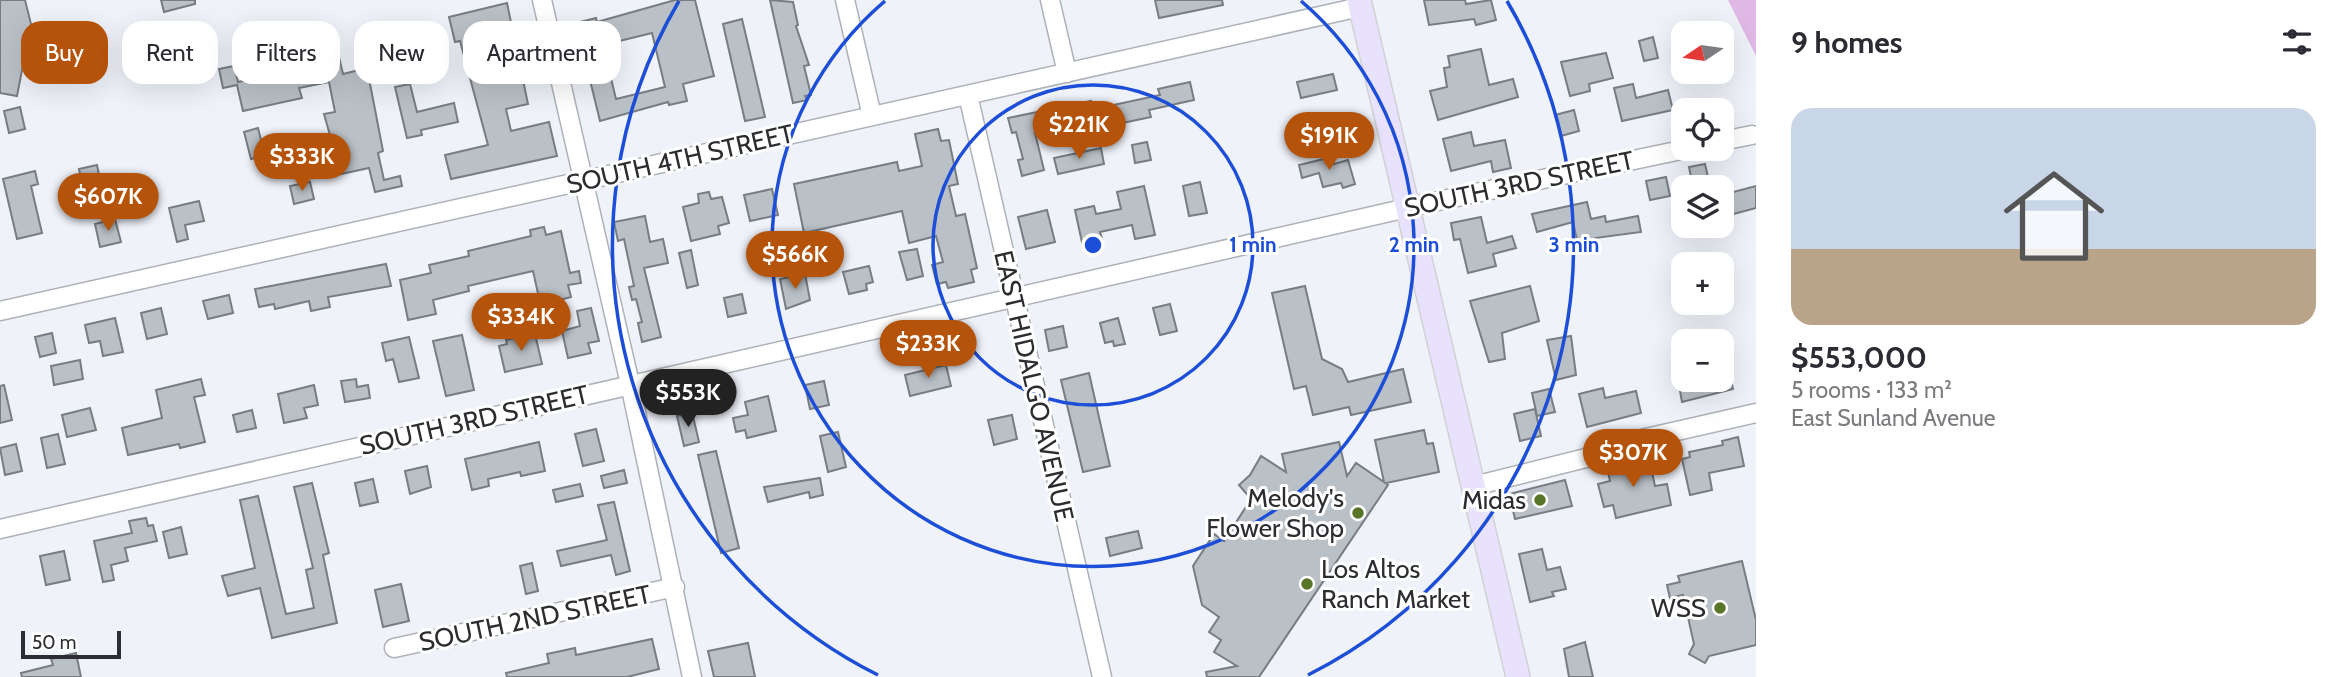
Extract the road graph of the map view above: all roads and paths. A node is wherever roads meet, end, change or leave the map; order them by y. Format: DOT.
graph roads {
  1 [pos="542,0"];
  2 [pos="845,0"];
  3 [pos="1050,0"];
  4 [pos="1360,3"];
  5 [pos="1067,73"];
  6 [pos="968,94"];
  7 [pos="872,116"];
  8 [pos="1752,135"];
  9 [pos="1734,139"];
  10 [pos="1671,152"];
  11 [pos="583,182"];
  12 [pos="1408,208"];
  13 [pos="1014,297"];
  14 [pos="0,311"];
  15 [pos="630,384"];
  16 [pos="1756,413"];
  17 [pos="1474,486"];
  18 [pos="0,528"];
  19 [pos="675,587"];
  20 [pos="394,648"];
  21 [pos="692,677"];
  22 [pos="1102,677"];
  23 [pos="1518,677"];
  1 -- 11 [label="street"];
  2 -- 7 [label="street"];
  3 -- 5 [label="street"];
  4 -- 5 [label="street, SOUTH 4TH STREET"];
  4 -- 12 [label="main road"];
  5 -- 6 [label="street, SOUTH 4TH STREET"];
  6 -- 7 [label="street, SOUTH 4TH STREET"];
  6 -- 13 [label="street, EAST HIDALGO AVENUE"];
  7 -- 11 [label="street, SOUTH 4TH STREET"];
  8 -- 9 [label="street"];
  10 -- 12 [label="street, SOUTH 3RD STREET"];
  11 -- 14 [label="street, SOUTH 4TH STREET"];
  11 -- 15 [label="street"];
  12 -- 13 [label="street, SOUTH 3RD STREET"];
  12 -- 17 [label="main road"];
  13 -- 15 [label="street, SOUTH 3RD STREET"];
  13 -- 22 [label="street, EAST HIDALGO AVENUE"];
  15 -- 18 [label="street, SOUTH 3RD STREET"];
  15 -- 19 [label="street"];
  16 -- 17 [label="street"];
  17 -- 23 [label="main road"];
  19 -- 20 [label="street, SOUTH 2ND STREET"];
  19 -- 21 [label="street"];
}
